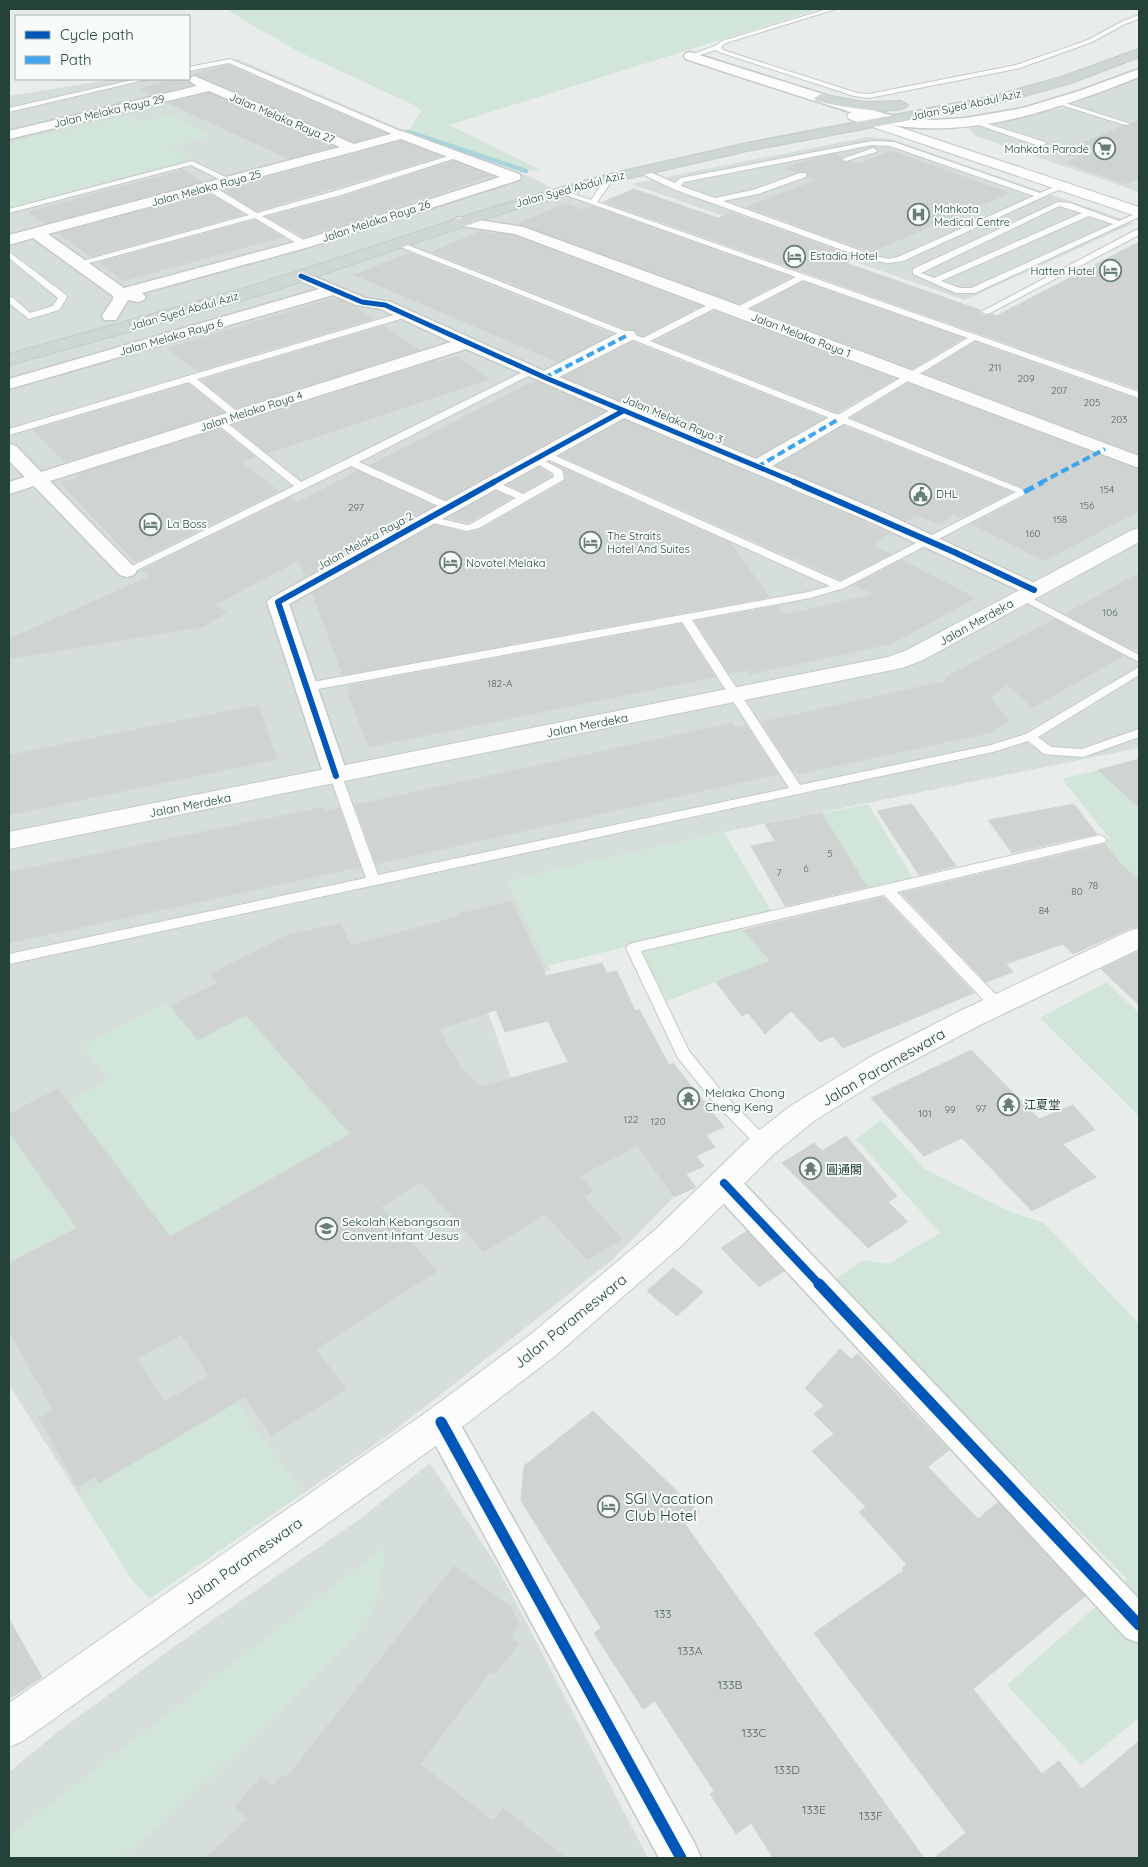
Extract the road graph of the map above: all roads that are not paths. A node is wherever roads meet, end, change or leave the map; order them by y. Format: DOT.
graph roads {
  1 [pos="833,9"];
  2 [pos="1139,17"];
  3 [pos="717,48"];
  4 [pos="1139,53"];
  5 [pos="690,56"];
  6 [pos="190,69"];
  7 [pos="1052,70"];
  8 [pos="1139,73"];
  9 [pos="190,78"];
  10 [pos="141,80"];
  11 [pos="210,87"];
  12 [pos="816,99"];
  13 [pos="1060,103"];
  14 [pos="915,104"];
  15 [pos="9,110"];
  16 [pos="854,116"];
  17 [pos="815,119"];
  18 [pos="873,119"];
  19 [pos="894,120"];
  20 [pos="972,121"];
  21 [pos="939,124"];
  22 [pos="1127,124"];
  23 [pos="841,130"];
  24 [pos="9,135"];
  25 [pos="402,135"];
  26 [pos="913,136"];
  27 [pos="891,144"];
  28 [pos="1042,144"];
  29 [pos="353,148"];
  30 [pos="969,155"];
  31 [pos="458,156"];
  32 [pos="846,159"];
  33 [pos="656,167"];
  34 [pos="640,171"];
  35 [pos="803,175"];
  36 [pos="610,178"];
  37 [pos="230,181"];
  38 [pos="679,183"];
  39 [pos="1063,186"];
  40 [pos="208,187"];
  41 [pos="559,192"];
  42 [pos="1040,196"];
  43 [pos="714,201"];
  44 [pos="592,203"];
  45 [pos="9,211"];
  46 [pos="1089,213"];
  47 [pos="1139,213"];
  48 [pos="256,215"];
  49 [pos="460,222"];
  50 [pos="1120,224"];
  51 [pos="1139,232"];
  52 [pos="36,233"];
  53 [pos="9,240"];
  54 [pos="304,244"];
  55 [pos="397,244"];
  56 [pos="9,254"];
  57 [pos="13,261"];
  58 [pos="79,263"];
  59 [pos="321,270"];
  60 [pos="301,276"];
  61 [pos="802,277"];
  62 [pos="934,281"];
  63 [pos="334,290"];
  64 [pos="121,294"];
  65 [pos="9,299"];
  66 [pos="165,299"];
  67 [pos="718,303"];
  68 [pos="385,305"];
  69 [pos="738,310"];
  70 [pos="985,312"];
  71 [pos="404,315"];
  72 [pos="110,316"];
  73 [pos="975,337"];
  74 [pos="636,338"];
  75 [pos="9,343"];
  76 [pos="466,343"];
  77 [pos="9,360"];
  78 [pos="536,375"];
  79 [pos="910,376"];
  80 [pos="190,378"];
  81 [pos="9,384"];
  82 [pos="1139,395"];
  83 [pos="623,411"];
  84 [pos="237,416"];
  85 [pos="839,419"];
  86 [pos="219,421"];
  87 [pos="9,432"];
  88 [pos="9,450"];
  89 [pos="542,457"];
  90 [pos="351,462"];
  91 [pos="1139,462"];
  92 [pos="757,467"];
  93 [pos="36,479"];
  94 [pos="492,484"];
  95 [pos="300,487"];
  96 [pos="9,488"];
  97 [pos="523,498"];
  98 [pos="449,507"];
  99 [pos="429,519"];
  100 [pos="1139,534"];
  101 [pos="927,540"];
  102 [pos="127,571"];
  103 [pos="840,586"];
  104 [pos="1028,593"];
  105 [pos="685,618"];
  106 [pos="1139,659"];
  107 [pos="1139,670"];
  108 [pos="307,687"];
  109 [pos="735,696"];
  110 [pos="1139,733"];
  111 [pos="1030,737"];
  112 [pos="336,776"];
  113 [pos="796,789"];
  114 [pos="1100,839"];
  115 [pos="9,842"];
  116 [pos="374,882"];
  117 [pos="887,890"];
  118 [pos="1139,938"];
  119 [pos="9,959"];
  120 [pos="997,1005"];
  121 [pos="764,1144"];
  122 [pos="724,1183"];
  123 [pos="441,1422"];
  124 [pos="1139,1626"];
  125 [pos="9,1727"];
  126 [pos="680,1858"];
  1 -- 3 [label="lane"];
  2 -- 3 [label="lane"];
  3 -- 5 [label="lane"];
  4 -- 19 [label="main road, Jalan Syed Abdul Aziz"];
  5 -- 12 [label="street"];
  6 -- 25 [label="lane"];
  7 -- 14 [label="main road, Jalan Syed Abdul Aziz"];
  8 -- 13 [label="street"];
  9 -- 11 [label="street, Jalan Melaka Raya 27"];
  10 -- 15 [label="lane"];
  11 -- 24 [label="street, Jalan Melaka Raya 29"];
  11 -- 29 [label="street, Jalan Melaka Raya 27"];
  12 -- 14 [label="main road"];
  12 -- 16 [label="street"];
  12 -- 17 [label="main road"];
  12 -- 18 [label="street"];
  13 -- 20 [label="street"];
  13 -- 22 [label="lane"];
  14 -- 18 [label="main road, Jalan Syed Abdul Aziz"];
  16 -- 17 [label="main road, Jalan Syed Abdul Aziz"];
  16 -- 18 [label="main road"];
  17 -- 72 [label="main road, Jalan Syed Abdul Aziz"];
  18 -- 19 [label="main road, Jalan Syed Abdul Aziz"];
  18 -- 23 [label="main road, Jalan Syed Abdul Aziz"];
  18 -- 26 [label="main road"];
  19 -- 21 [label="street"];
  20 -- 21 [label="street"];
  20 -- 28 [label="lane"];
  21 -- 30 [label="main road"];
  23 -- 26 [label="main road"];
  23 -- 33 [label="main road, Jalan Syed Abdul Aziz"];
  25 -- 29 [label="street, Jalan Melaka Raya 25"];
  25 -- 31 [label="street, Jalan Melaka Raya 26"];
  26 -- 30 [label="main road"];
  27 -- 32 [label="lane"];
  27 -- 38 [label="lane"];
  27 -- 42 [label="lane"];
  29 -- 37 [label="street, Jalan Melaka Raya 25"];
  30 -- 39 [label="main road"];
  31 -- 48 [label="lane"];
  31 -- 54 [label="street, Jalan Melaka Raya 26"];
  33 -- 34 [label="main road, Jalan Syed Abdul Aziz"];
  33 -- 38 [label="lane"];
  34 -- 36 [label="main road, Jalan Syed Abdul Aziz"];
  34 -- 38 [label="lane"];
  35 -- 43 [label="lane"];
  36 -- 41 [label="main road, Jalan Syed Abdul Aziz"];
  36 -- 44 [label="lane"];
  37 -- 40 [label="street, Jalan Melaka Raya 25"];
  37 -- 45 [label="lane"];
  38 -- 43 [label="lane"];
  39 -- 42 [label="lane"];
  39 -- 47 [label="main road"];
  40 -- 48 [label="lane"];
  40 -- 52 [label="street, Jalan Melaka Raya 25"];
  41 -- 44 [label="lane"];
  41 -- 49 [label="main road, Jalan Syed Abdul Aziz"];
  42 -- 43 [label="lane"];
  44 -- 61 [label="lane"];
  46 -- 50 [label="lane"];
  46 -- 62 [label="lane"];
  46 -- 62 [label="lane"];
  47 -- 50 [label="lane"];
  48 -- 54 [label="lane"];
  48 -- 58 [label="lane"];
  49 -- 55 [label="main road, Jalan Syed Abdul Aziz"];
  49 -- 67 [label="street, Jalan Melaka Raya 1"];
  50 -- 62 [label="lane"];
  51 -- 70 [label="lane"];
  52 -- 53 [label="street, Jalan Melaka Raya 25"];
  52 -- 58 [label="street"];
  54 -- 64 [label="street, Jalan Melaka Raya 26"];
  55 -- 59 [label="main road, Jalan Syed Abdul Aziz"];
  55 -- 74 [label="lane"];
  56 -- 57 [label="lane"];
  57 -- 65 [label="lane"];
  58 -- 64 [label="street"];
  59 -- 60 [label="main road, Jalan Syed Abdul Aziz"];
  59 -- 68 [label="street"];
  60 -- 63 [label="street, Jalan Melaka Raya 3"];
  60 -- 77 [label="main road, Jalan Syed Abdul Aziz"];
  61 -- 69 [label="lane"];
  61 -- 73 [label="lane"];
  63 -- 68 [label="street, Jalan Melaka Raya 3"];
  63 -- 81 [label="street, Jalan Melaka Raya 6"];
  64 -- 66 [label="street"];
  64 -- 72 [label="street"];
  67 -- 69 [label="street, Jalan Melaka Raya 1"];
  67 -- 74 [label="lane"];
  68 -- 71 [label="street, Jalan Melaka Raya 3"];
  69 -- 79 [label="street, Jalan Melaka Raya 1"];
  71 -- 76 [label="street, Jalan Melaka Raya 3"];
  71 -- 80 [label="lane"];
  72 -- 75 [label="main road, Jalan Syed Abdul Aziz"];
  73 -- 79 [label="lane"];
  73 -- 82 [label="lane"];
  74 -- 78 [label="street"];
  74 -- 85 [label="lane"];
  76 -- 78 [label="street, Jalan Melaka Raya 3"];
  76 -- 84 [label="street, Jalan Melaka Raya 4"];
  78 -- 83 [label="street, Jalan Melaka Raya 3"];
  78 -- 90 [label="lane"];
  79 -- 85 [label="lane"];
  79 -- 91 [label="street, Jalan Melaka Raya 1"];
  80 -- 84 [label="lane"];
  80 -- 87 [label="lane"];
  83 -- 89 [label="street, Jalan Melaka Raya 2"];
  83 -- 92 [label="street, Jalan Melaka Raya 3"];
  84 -- 86 [label="street, Jalan Melaka Raya 4"];
  85 -- 92 [label="street"];
  85 -- 101 [label="lane"];
  86 -- 93 [label="street, Jalan Melaka Raya 4"];
  86 -- 95 [label="lane"];
  88 -- 93 [label="street"];
  89 -- 94 [label="street, Jalan Melaka Raya 2"];
  89 -- 97 [label="lane"];
  89 -- 103 [label="lane"];
  90 -- 95 [label="lane"];
  90 -- 98 [label="lane"];
  92 -- 101 [label="street, Jalan Melaka Raya 3"];
  93 -- 96 [label="street, Jalan Melaka Raya 4"];
  93 -- 102 [label="street"];
  94 -- 97 [label="lane"];
  94 -- 98 [label="street, Jalan Melaka Raya 2"];
  95 -- 102 [label="lane"];
  97 -- 99 [label="lane"];
  98 -- 99 [label="street, Jalan Melaka Raya 2"];
  99 -- 108 [label="street, Jalan Melaka Raya 2"];
  100 -- 104 [label="main road, Jalan Merdeka"];
  101 -- 103 [label="lane"];
  101 -- 104 [label="street, Jalan Melaka Raya 3"];
  103 -- 105 [label="lane"];
  104 -- 106 [label="lane"];
  104 -- 109 [label="main road, Jalan Merdeka"];
  105 -- 108 [label="lane"];
  105 -- 109 [label="lane"];
  107 -- 111 [label="lane"];
  108 -- 112 [label="street, Jalan Melaka Raya 2"];
  109 -- 112 [label="main road, Jalan Merdeka"];
  109 -- 113 [label="lane"];
  110 -- 111 [label="lane"];
  111 -- 113 [label="lane"];
  112 -- 115 [label="main road, Jalan Merdeka"];
  112 -- 116 [label="lane"];
  113 -- 116 [label="lane"];
  114 -- 117 [label="lane"];
  116 -- 119 [label="lane"];
  117 -- 120 [label="lane"];
  117 -- 121 [label="lane"];
  118 -- 120 [label="main road, Jalan Parameswara"];
  120 -- 121 [label="main road, Jalan Parameswara"];
  121 -- 122 [label="main road, Jalan Parameswara"];
  122 -- 123 [label="main road, Jalan Parameswara"];
  122 -- 124 [label="street"];
  123 -- 125 [label="main road, Jalan Parameswara"];
  123 -- 126 [label="street"];
}
